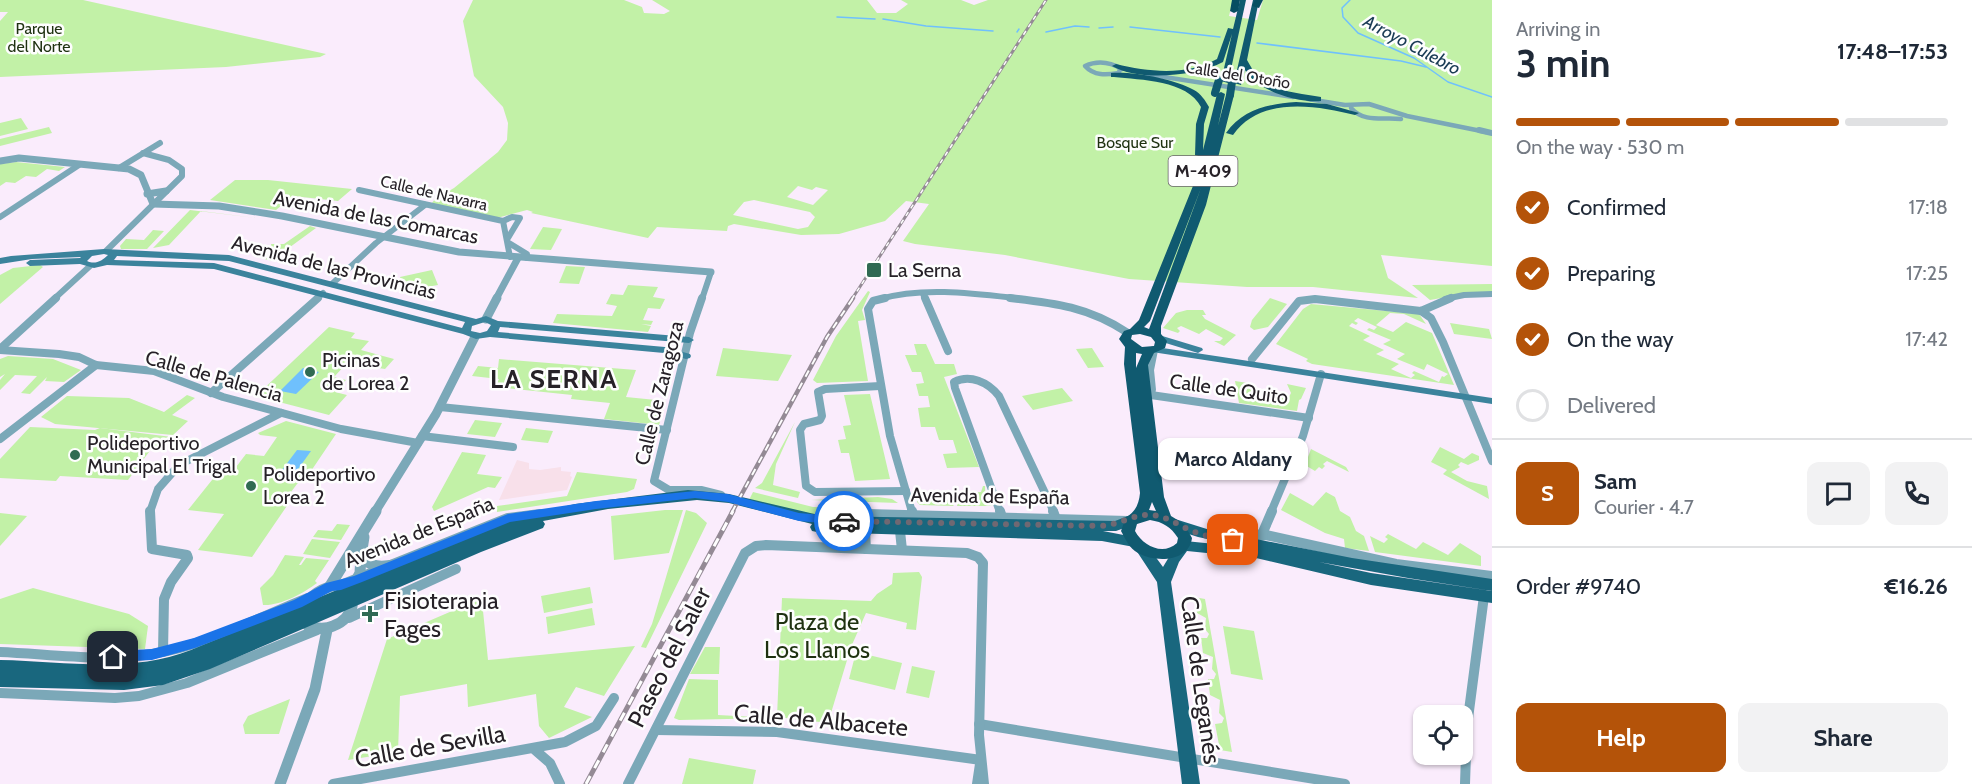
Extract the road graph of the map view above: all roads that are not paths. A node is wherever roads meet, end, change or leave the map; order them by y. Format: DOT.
graph roads {
  1 [pos="1237,0"];
  2 [pos="1243,0"];
  3 [pos="1255,2"];
  4 [pos="1234,11"];
  5 [pos="1230,29"];
  6 [pos="1245,62"];
  7 [pos="1117,70"];
  8 [pos="1228,82"];
  9 [pos="1226,94"];
  10 [pos="1354,108"];
  11 [pos="1387,114"];
  12 [pos="1230,133"];
  13 [pos="1492,135"];
  14 [pos="160,143"];
  15 [pos="143,153"];
  16 [pos="1199,154"];
  17 [pos="0,161"];
  18 [pos="79,165"];
  19 [pos="119,168"];
  20 [pos="359,190"];
  21 [pos="166,191"];
  22 [pos="147,194"];
  23 [pos="153,204"];
  24 [pos="425,205"];
  25 [pos="1202,206"];
  26 [pos="0,217"];
  27 [pos="503,222"];
  28 [pos="384,237"];
  29 [pos="508,241"];
  30 [pos="1174,245"];
  31 [pos="109,252"];
  32 [pos="518,258"];
  33 [pos="87,260"];
  34 [pos="0,261"];
  35 [pos="105,262"];
  36 [pos="0,268"];
  37 [pos="711,273"];
  38 [pos="332,284"];
  39 [pos="323,293"];
  40 [pos="922,294"];
  41 [pos="1492,294"];
  42 [pos="1421,311"];
  43 [pos="486,319"];
  44 [pos="473,321"];
  45 [pos="496,324"];
  46 [pos="470,334"];
  47 [pos="490,334"];
  48 [pos="1131,336"];
  49 [pos="689,340"];
  50 [pos="1154,345"];
  51 [pos="0,350"];
  52 [pos="948,351"];
  53 [pos="686,356"];
  54 [pos="1252,359"];
  55 [pos="96,365"];
  56 [pos="1324,373"];
  57 [pos="880,386"];
  58 [pos="211,393"];
  59 [pos="1144,394"];
  60 [pos="1464,394"];
  61 [pos="1492,396"];
  62 [pos="1492,401"];
  63 [pos="440,407"];
  64 [pos="281,413"];
  65 [pos="1309,417"];
  66 [pos="667,430"];
  67 [pos="0,440"];
  68 [pos="420,440"];
  69 [pos="513,447"];
  70 [pos="1492,461"];
  71 [pos="906,491"];
  72 [pos="728,498"];
  73 [pos="548,513"];
  74 [pos="913,515"];
  75 [pos="1002,517"];
  76 [pos="1056,519"];
  77 [pos="1132,519"];
  78 [pos="1171,521"];
  79 [pos="860,526"];
  80 [pos="900,531"];
  81 [pos="365,532"];
  82 [pos="1257,539"];
  83 [pos="1138,545"];
  84 [pos="1182,548"];
  85 [pos="866,549"];
  86 [pos="902,550"];
  87 [pos="361,556"];
  88 [pos="395,565"];
  89 [pos="456,569"];
  90 [pos="1492,576"];
  91 [pos="1164,582"];
  92 [pos="347,588"];
  93 [pos="1489,593"];
  94 [pos="314,594"];
  95 [pos="345,621"];
  96 [pos="312,623"];
  97 [pos="0,652"];
  98 [pos="163,652"];
  99 [pos="0,667"];
  100 [pos="0,680"];
  101 [pos="0,693"];
  102 [pos="614,698"];
  103 [pos="979,724"];
  104 [pos="656,730"];
  105 [pos="535,750"];
  106 [pos="1188,759"];
  107 [pos="981,760"];
  108 [pos="280,784"];
  109 [pos="333,784"];
  110 [pos="560,784"];
  111 [pos="628,784"];
  112 [pos="977,784"];
  113 [pos="984,784"];
  114 [pos="1191,784"];
  115 [pos="1345,784"];
  116 [pos="1465,784"];
  1 -- 4 [label="highway"];
  2 -- 8 [label="highway, M-409"];
  3 -- 6 [label="highway, M-409"];
  3 -- 8 [label="highway, M-409"];
  4 -- 5 [label="highway, M-409"];
  5 -- 7 [label="highway, M-409"];
  5 -- 8 [label="highway, M-409"];
  6 -- 8 [label="highway, M-409"];
  6 -- 10 [label="highway"];
  7 -- 7 [label="street"];
  7 -- 10 [label="street, Calle del Otoño"];
  7 -- 16 [label="highway, M-409"];
  8 -- 9 [label="highway, M-409"];
  8 -- 9 [label="highway, M-409"];
  9 -- 12 [label="highway, M-409"];
  9 -- 16 [label="highway, M-409"];
  9 -- 25 [label="highway, M-409"];
  9 -- 30 [label="highway, M-409"];
  10 -- 11 [label="street"];
  10 -- 11 [label="street"];
  10 -- 12 [label="highway, M-409"];
  11 -- 13 [label="street"];
  12 -- 25 [label="highway, M-409"];
  14 -- 15 [label="street"];
  15 -- 19 [label="street"];
  15 -- 21 [label="street"];
  16 -- 30 [label="highway, M-409"];
  17 -- 18 [label="street"];
  18 -- 19 [label="street"];
  18 -- 26 [label="street"];
  19 -- 22 [label="street"];
  20 -- 24 [label="street, Calle de Navarra"];
  21 -- 22 [label="street"];
  21 -- 23 [label="street"];
  22 -- 23 [label="street"];
  23 -- 28 [label="street, Avenida de las Comarcas"];
  23 -- 31 [label="street"];
  24 -- 27 [label="street, Calle de Navarra"];
  24 -- 28 [label="street"];
  25 -- 50 [label="highway, M-409"];
  27 -- 29 [label="street, Calle de Navarra"];
  27 -- 29 [label="street, Calle de Navarra"];
  28 -- 32 [label="street, Avenida de las Comarcas"];
  28 -- 38 [label="street"];
  29 -- 32 [label="street, Calle de Navarra"];
  29 -- 32 [label="street"];
  30 -- 48 [label="highway, M-409"];
  31 -- 33 [label="main road, Avenida de las Provincias"];
  31 -- 35 [label="main road"];
  31 -- 38 [label="main road, Avenida de las Provincias"];
  32 -- 37 [label="street, Avenida de las Comarcas"];
  32 -- 43 [label="street"];
  33 -- 34 [label="main road, Avenida de las Provincias"];
  33 -- 35 [label="main road, Avenida de las Provincias"];
  33 -- 36 [label="main road, Avenida de las Provincias"];
  33 -- 51 [label="street"];
  35 -- 39 [label="main road, Avenida de las Provincias"];
  37 -- 49 [label="street, Calle de Zaragoza"];
  38 -- 44 [label="main road, Avenida de las Provincias"];
  39 -- 46 [label="main road, Avenida de las Provincias"];
  39 -- 58 [label="street"];
  40 -- 48 [label="street"];
  40 -- 52 [label="street"];
  40 -- 57 [label="street"];
  41 -- 42 [label="street"];
  42 -- 54 [label="street"];
  42 -- 60 [label="street"];
  43 -- 44 [label="main road"];
  43 -- 45 [label="main road"];
  44 -- 46 [label="main road"];
  45 -- 47 [label="main road"];
  45 -- 49 [label="main road"];
  46 -- 47 [label="main road"];
  46 -- 63 [label="street"];
  47 -- 53 [label="main road"];
  48 -- 50 [label="highway"];
  48 -- 50 [label="highway"];
  48 -- 77 [label="highway"];
  49 -- 53 [label="street, Calle de Zaragoza"];
  50 -- 54 [label="main road"];
  50 -- 56 [label="main road"];
  50 -- 59 [label="highway, M-409"];
  51 -- 55 [label="street, Calle de Palencia"];
  53 -- 66 [label="street, Calle de Zaragoza"];
  54 -- 56 [label="main road"];
  55 -- 58 [label="street, Calle de Palencia"];
  55 -- 67 [label="street"];
  56 -- 60 [label="main road"];
  56 -- 65 [label="street"];
  57 -- 71 [label="street"];
  57 -- 71 [label="street"];
  58 -- 64 [label="street, Calle de Palencia"];
  59 -- 65 [label="street, Calle de Quito"];
  59 -- 78 [label="highway, M-409"];
  60 -- 61 [label="main road"];
  60 -- 62 [label="main road"];
  60 -- 70 [label="street"];
  63 -- 66 [label="street"];
  63 -- 68 [label="street"];
  64 -- 68 [label="street, Calle de Palencia"];
  64 -- 98 [label="street"];
  65 -- 82 [label="street"];
  66 -- 72 [label="street, Calle de Zaragoza"];
  68 -- 69 [label="street, Calle de Palencia"];
  68 -- 81 [label="street"];
  71 -- 74 [label="street"];
  72 -- 73 [label="main road, Avenida de España"];
  72 -- 79 [label="main road, Avenida de España"];
  73 -- 88 [label="street, Avenida de España"];
  73 -- 92 [label="main road, Avenida de España"];
  74 -- 75 [label="street, Avenida de España"];
  74 -- 79 [label="street, Avenida de España"];
  75 -- 76 [label="street, Avenida de España"];
  75 -- 76 [label="street"];
  76 -- 77 [label="street, Avenida de España"];
  77 -- 78 [label="highway"];
  77 -- 79 [label="main road, Avenida de España"];
  77 -- 83 [label="highway"];
  78 -- 82 [label="main road"];
  78 -- 84 [label="highway, M-409"];
  79 -- 80 [label="main road, Avenida de España"];
  79 -- 85 [label="street"];
  79 -- 92 [label="main road, Avenida de España"];
  80 -- 83 [label="main road, Avenida de España"];
  80 -- 86 [label="street, Avenida de España"];
  81 -- 87 [label="street"];
  81 -- 92 [label="street"];
  82 -- 90 [label="street"];
  82 -- 93 [label="main road"];
  83 -- 84 [label="highway"];
  83 -- 91 [label="main road, Calle de Leganés"];
  84 -- 91 [label="main road, Calle de Leganés"];
  84 -- 93 [label="main road"];
  85 -- 86 [label="street"];
  85 -- 104 [label="street, Paseo del Saler"];
  86 -- 103 [label="street"];
  87 -- 88 [label="street"];
  87 -- 92 [label="street"];
  88 -- 92 [label="street, Avenida de España"];
  89 -- 95 [label="street"];
  91 -- 106 [label="main road, Calle de Leganés"];
  92 -- 94 [label="street, Avenida de España"];
  92 -- 95 [label="street, Avenida de España"];
  92 -- 96 [label="main road, Avenida de España"];
  93 -- 116 [label="street"];
  94 -- 96 [label="street, Avenida de España"];
  94 -- 98 [label="street, Avenida de España"];
  95 -- 96 [label="street"];
  96 -- 99 [label="main road, Avenida de España"];
  96 -- 100 [label="main road, Avenida de España"];
  96 -- 101 [label="street, Avenida de España"];
  96 -- 108 [label="street"];
  97 -- 98 [label="street, Avenida de España"];
  102 -- 105 [label="street, Calle de Sevilla"];
  103 -- 106 [label="street"];
  103 -- 107 [label="street"];
  104 -- 107 [label="street, Calle de Albacete"];
  104 -- 111 [label="street, Paseo del Saler"];
  105 -- 109 [label="street, Calle de Sevilla"];
  105 -- 110 [label="street"];
  106 -- 114 [label="main road, Calle de Leganés"];
  106 -- 115 [label="street"];
  107 -- 112 [label="street"];
  107 -- 113 [label="street"];
}
